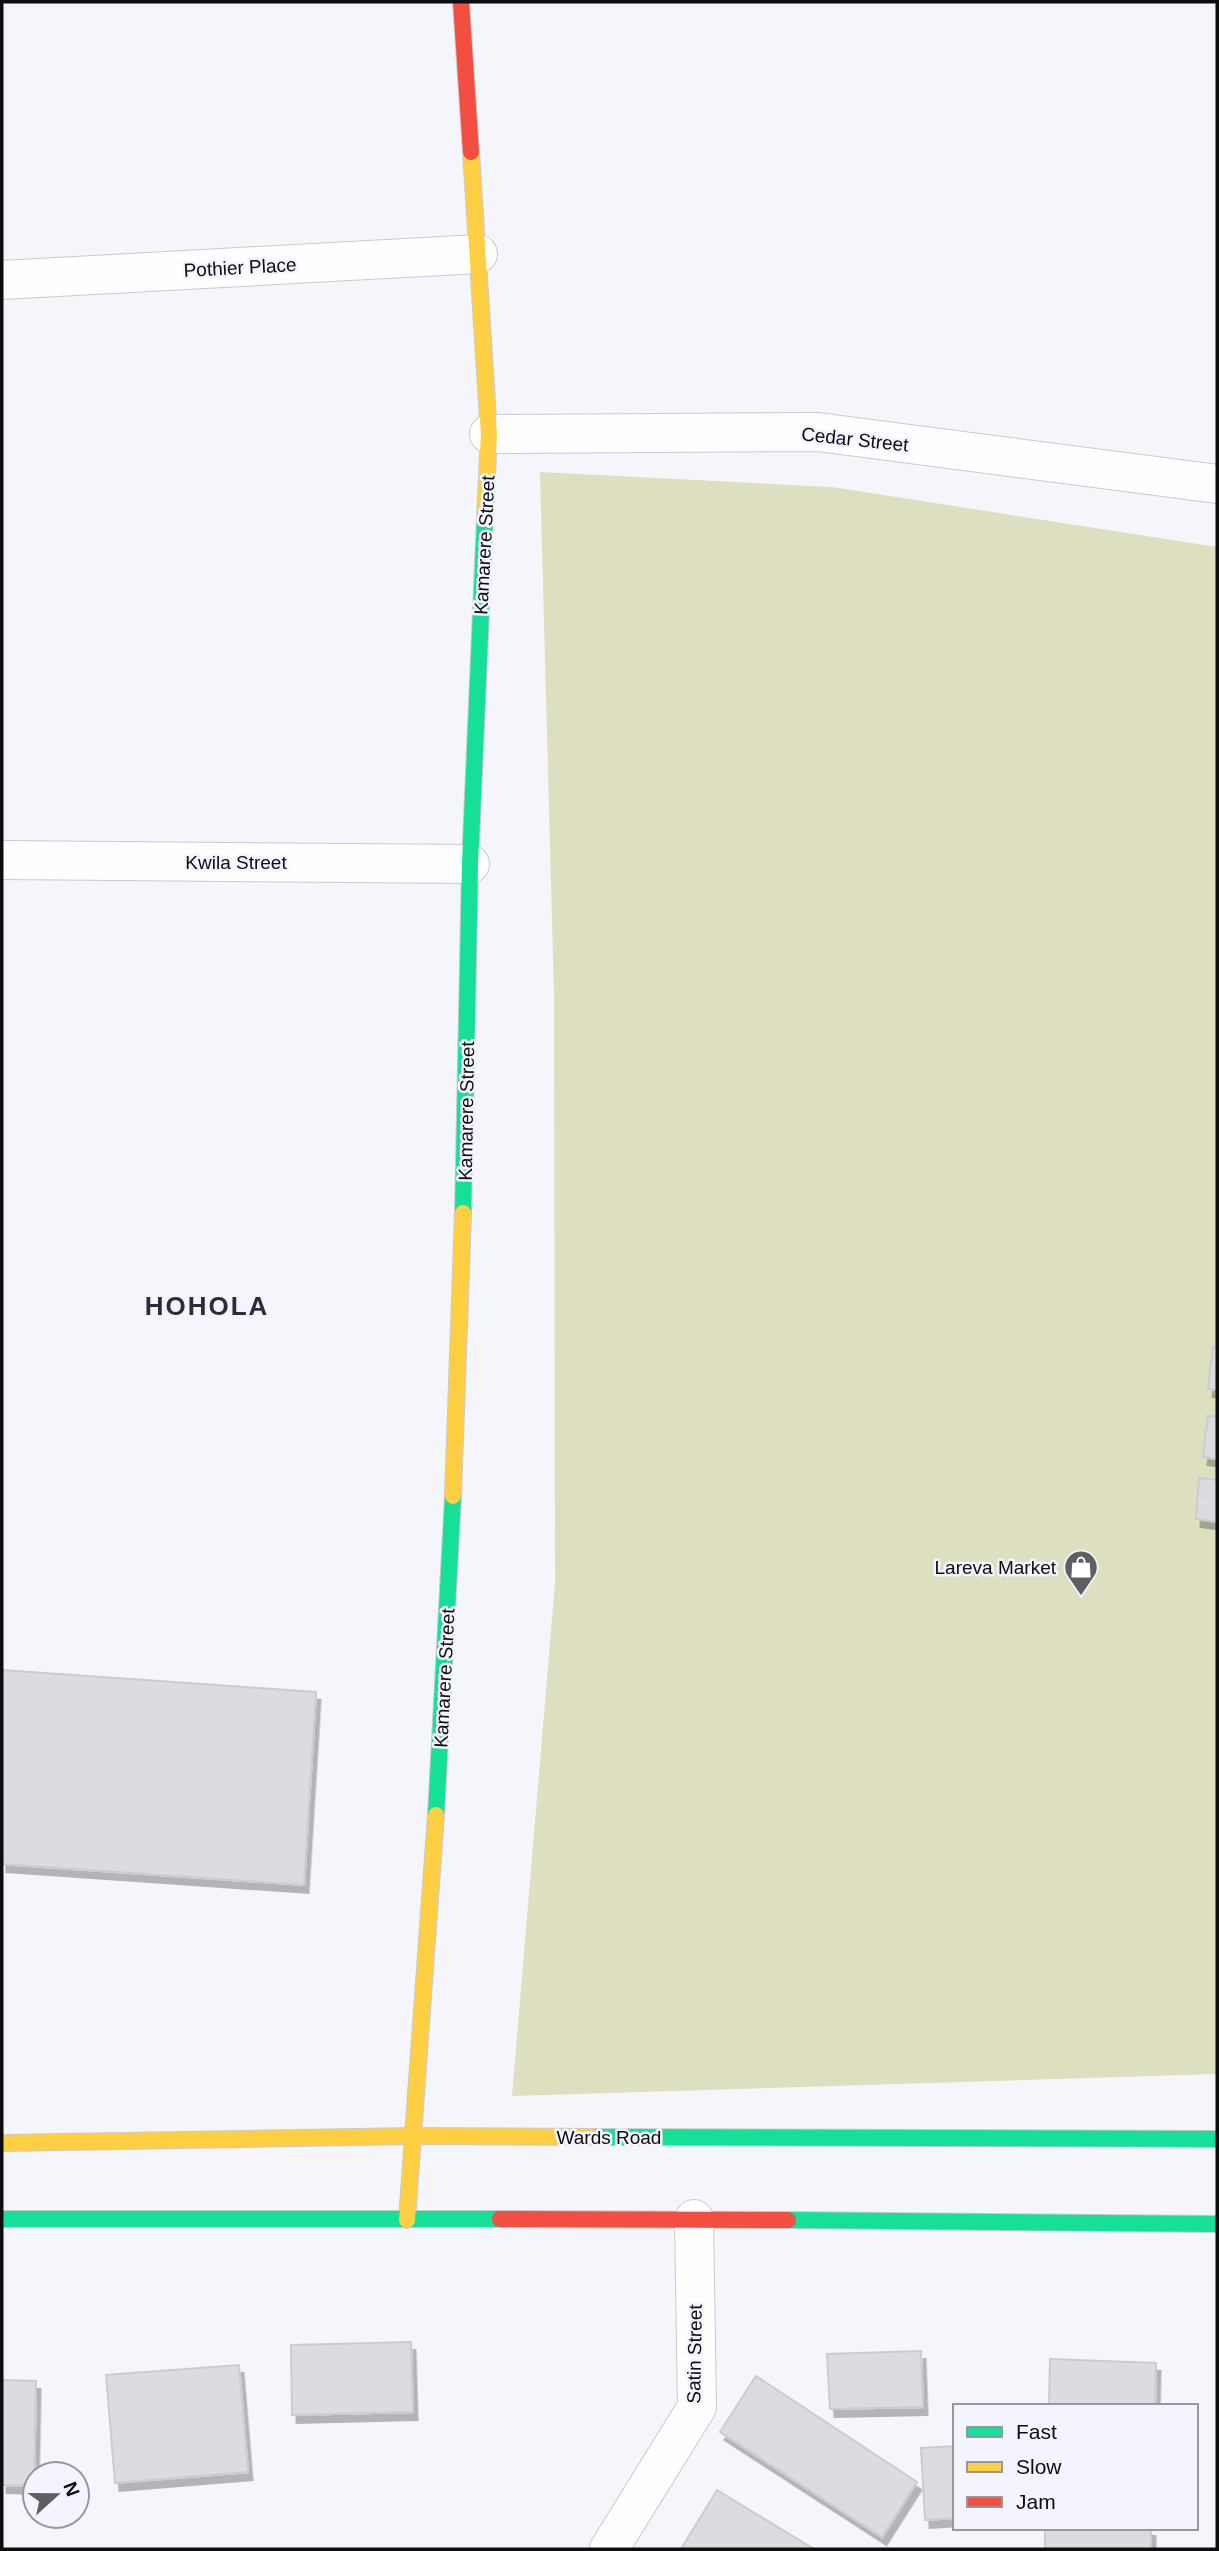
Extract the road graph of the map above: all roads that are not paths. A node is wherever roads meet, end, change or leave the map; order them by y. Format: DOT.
graph roads {
  1 [pos="461,2"];
  2 [pos="478,254"];
  3 [pos="2,280"];
  4 [pos="489,434"];
  5 [pos="1217,484"];
  6 [pos="2,860"];
  7 [pos="470,863"];
  8 [pos="414,2136"];
  9 [pos="1217,2138"];
  10 [pos="2,2143"];
  11 [pos="694,2219"];
  12 [pos="2,2220"];
  13 [pos="408,2220"];
  14 [pos="1217,2224"];
  15 [pos="609,2549"];
  1 -- 2 [label="main road, Kamarere Street"];
  2 -- 3 [label="street, Pothier Place"];
  2 -- 4 [label="main road, Kamarere Street"];
  4 -- 5 [label="street, Cedar Street"];
  4 -- 7 [label="main road, Kamarere Street"];
  6 -- 7 [label="street, Kwila Street"];
  7 -- 8 [label="main road, Kamarere Street"];
  8 -- 9 [label="main road, Wards Road"];
  8 -- 10 [label="main road, Wards Road"];
  8 -- 13 [label="main road, Kamarere Street"];
  11 -- 13 [label="main road"];
  11 -- 14 [label="main road"];
  11 -- 15 [label="street, Satin Street"];
  12 -- 13 [label="main road"];
}
